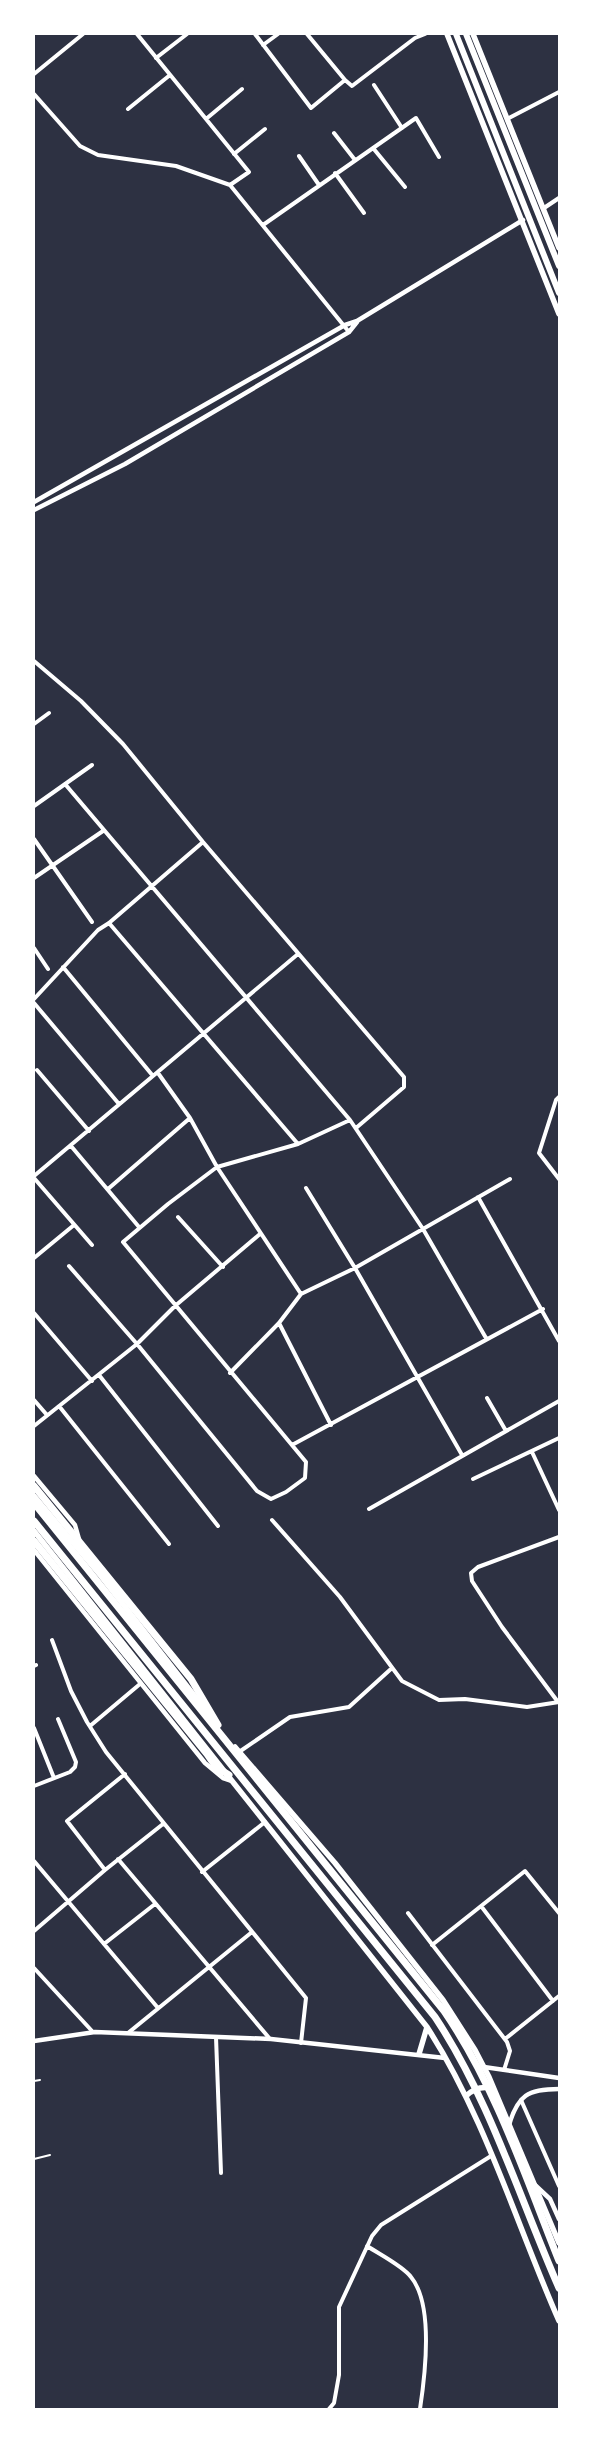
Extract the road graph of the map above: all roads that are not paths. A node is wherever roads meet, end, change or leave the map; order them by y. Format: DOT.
graph roads {
  1 [pos="83,34"];
  2 [pos="136,34"];
  3 [pos="187,34"];
  4 [pos="255,34"];
  5 [pos="278,34"];
  6 [pos="307,34"];
  7 [pos="426,34"];
  8 [pos="447,34"];
  9 [pos="456,34"];
  10 [pos="466,34"];
  11 [pos="473,34"];
  12 [pos="263,45"];
  13 [pos="156,58"];
  14 [pos="34,74"];
  15 [pos="170,75"];
  16 [pos="345,80"];
  17 [pos="374,85"];
  18 [pos="242,89"];
  19 [pos="559,92"];
  20 [pos="34,94"];
  21 [pos="128,109"];
  22 [pos="206,119"];
  23 [pos="507,119"];
  24 [pos="265,128"];
  25 [pos="402,128"];
  26 [pos="511,130"];
  27 [pos="334,133"];
  28 [pos="490,140"];
  29 [pos="373,148"];
  30 [pos="234,154"];
  31 [pos="299,156"];
  32 [pos="439,157"];
  33 [pos="355,160"];
  34 [pos="335,173"];
  35 [pos="230,185"];
  36 [pos="319,185"];
  37 [pos="405,187"];
  38 [pos="559,198"];
  39 [pos="544,208"];
  40 [pos="364,213"];
  41 [pos="523,220"];
  42 [pos="263,225"];
  43 [pos="559,248"];
  44 [pos="559,266"];
  45 [pos="559,274"];
  46 [pos="546,280"];
  47 [pos="559,293"];
  48 [pos="559,314"];
  49 [pos="357,321"];
  50 [pos="345,326"];
  51 [pos="349,332"];
  52 [pos="34,502"];
  53 [pos="34,510"];
  54 [pos="34,661"];
  55 [pos="49,713"];
  56 [pos="34,724"];
  57 [pos="92,765"];
  58 [pos="65,784"];
  59 [pos="34,806"];
  60 [pos="103,831"];
  61 [pos="34,839"];
  62 [pos="203,842"];
  63 [pos="52,865"];
  64 [pos="34,878"];
  65 [pos="152,884"];
  66 [pos="92,922"];
  67 [pos="109,923"];
  68 [pos="34,948"];
  69 [pos="298,954"];
  70 [pos="63,967"];
  71 [pos="48,969"];
  72 [pos="246,998"];
  73 [pos="34,999"];
  74 [pos="34,1003"];
  75 [pos="203,1034"];
  76 [pos="36,1070"];
  77 [pos="158,1073"];
  78 [pos="153,1076"];
  79 [pos="559,1097"];
  80 [pos="119,1104"];
  81 [pos="190,1118"];
  82 [pos="350,1120"];
  83 [pos="356,1128"];
  84 [pos="88,1131"];
  85 [pos="298,1144"];
  86 [pos="71,1146"];
  87 [pos="218,1168"];
  88 [pos="34,1177"];
  89 [pos="510,1179"];
  90 [pos="559,1179"];
  91 [pos="306,1188"];
  92 [pos="108,1189"];
  93 [pos="478,1197"];
  94 [pos="178,1217"];
  95 [pos="74,1225"];
  96 [pos="139,1227"];
  97 [pos="423,1230"];
  98 [pos="260,1234"];
  99 [pos="92,1246"];
  100 [pos="34,1258"];
  101 [pos="69,1266"];
  102 [pos="223,1267"];
  103 [pos="355,1268"];
  104 [pos="301,1294"];
  105 [pos="175,1306"];
  106 [pos="543,1309"];
  107 [pos="34,1313"];
  108 [pos="279,1323"];
  109 [pos="486,1338"];
  110 [pos="559,1341"];
  111 [pos="137,1344"];
  112 [pos="230,1373"];
  113 [pos="99,1375"];
  114 [pos="418,1377"];
  115 [pos="92,1380"];
  116 [pos="487,1398"];
  117 [pos="34,1400"];
  118 [pos="559,1401"];
  119 [pos="59,1406"];
  120 [pos="47,1415"];
  121 [pos="332,1425"];
  122 [pos="34,1426"];
  123 [pos="506,1431"];
  124 [pos="559,1438"];
  125 [pos="292,1445"];
  126 [pos="532,1452"];
  127 [pos="462,1455"];
  128 [pos="34,1476"];
  129 [pos="473,1479"];
  130 [pos="34,1486"];
  131 [pos="34,1496"];
  132 [pos="34,1503"];
  133 [pos="369,1509"];
  134 [pos="559,1510"];
  135 [pos="272,1520"];
  136 [pos="34,1521"];
  137 [pos="218,1526"];
  138 [pos="34,1531"];
  139 [pos="559,1536"];
  140 [pos="34,1541"];
  141 [pos="169,1544"];
  142 [pos="34,1550"];
  143 [pos="86,1559"];
  144 [pos="52,1640"];
  145 [pos="392,1668"];
  146 [pos="140,1684"];
  147 [pos="559,1702"];
  148 [pos="58,1719"];
  149 [pos="90,1726"];
  150 [pos="34,1728"];
  151 [pos="221,1729"];
  152 [pos="239,1752"];
  153 [pos="125,1774"];
  154 [pos="54,1778"];
  155 [pos="231,1778"];
  156 [pos="34,1786"];
  157 [pos="265,1822"];
  158 [pos="163,1824"];
  159 [pos="118,1860"];
  160 [pos="34,1861"];
  161 [pos="105,1870"];
  162 [pos="202,1872"];
  163 [pos="68,1902"];
  164 [pos="155,1904"];
  165 [pos="480,1906"];
  166 [pos="408,1912"];
  167 [pos="559,1913"];
  168 [pos="34,1931"];
  169 [pos="252,1932"];
  170 [pos="104,1944"];
  171 [pos="432,1945"];
  172 [pos="209,1967"];
  173 [pos="34,1968"];
  174 [pos="559,1996"];
  175 [pos="553,2001"];
  176 [pos="158,2008"];
  177 [pos="427,2028"];
  178 [pos="92,2032"];
  179 [pos="128,2033"];
  180 [pos="216,2037"];
  181 [pos="505,2039"];
  182 [pos="34,2040"];
  183 [pos="270,2040"];
  184 [pos="301,2043"];
  185 [pos="419,2054"];
  186 [pos="447,2058"];
  187 [pos="484,2067"];
  188 [pos="504,2070"];
  189 [pos="559,2078"];
  190 [pos="40,2080"];
  191 [pos="34,2081"];
  192 [pos="494,2089"];
  193 [pos="559,2089"];
  194 [pos="466,2096"];
  195 [pos="520,2100"];
  196 [pos="510,2125"];
  197 [pos="50,2155"];
  198 [pos="491,2156"];
  199 [pos="34,2159"];
  200 [pos="221,2173"];
  201 [pos="536,2185"];
  202 [pos="559,2186"];
  203 [pos="559,2219"];
  204 [pos="559,2243"];
  205 [pos="367,2246"];
  206 [pos="559,2261"];
  207 [pos="559,2288"];
  208 [pos="559,2321"];
  209 [pos="329,2409"];
  210 [pos="420,2409"];
  1 -- 14 [label="street"];
  2 -- 13 [label="street"];
  3 -- 13 [label="street"];
  4 -- 12 [label="street"];
  5 -- 12 [label="street"];
  6 -- 16 [label="street"];
  7 -- 16 [label="street"];
  8 -- 28 [label="main road"];
  9 -- 47 [label="highway"];
  10 -- 44 [label="highway"];
  11 -- 23 [label="main road"];
  12 -- 16 [label="street"];
  13 -- 15 [label="street"];
  15 -- 21 [label="street"];
  15 -- 22 [label="street"];
  17 -- 25 [label="street"];
  18 -- 22 [label="street"];
  19 -- 23 [label="street"];
  20 -- 35 [label="street"];
  22 -- 30 [label="street"];
  23 -- 26 [label="main road"];
  24 -- 30 [label="street"];
  25 -- 29 [label="street"];
  25 -- 32 [label="street"];
  26 -- 28 [label="main road"];
  26 -- 39 [label="main road"];
  27 -- 33 [label="street"];
  28 -- 41 [label="main road"];
  29 -- 33 [label="street"];
  29 -- 37 [label="street"];
  30 -- 35 [label="street"];
  31 -- 36 [label="street"];
  33 -- 34 [label="street"];
  34 -- 36 [label="street"];
  34 -- 40 [label="street"];
  35 -- 42 [label="street"];
  36 -- 42 [label="street"];
  38 -- 39 [label="street"];
  39 -- 43 [label="main road"];
  41 -- 46 [label="main road"];
  41 -- 49 [label="street"];
  42 -- 50 [label="street"];
  45 -- 46 [label="main road"];
  46 -- 48 [label="main road"];
  49 -- 50 [label="street"];
  49 -- 51 [label="street"];
  50 -- 51 [label="street"];
  50 -- 52 [label="street"];
  51 -- 53 [label="street"];
  54 -- 62 [label="street"];
  55 -- 56 [label="street"];
  57 -- 58 [label="street"];
  58 -- 59 [label="street"];
  58 -- 60 [label="street"];
  60 -- 63 [label="street"];
  60 -- 65 [label="street"];
  61 -- 63 [label="street"];
  62 -- 65 [label="street"];
  62 -- 69 [label="street"];
  63 -- 64 [label="street"];
  63 -- 66 [label="street"];
  65 -- 67 [label="street"];
  65 -- 72 [label="street"];
  67 -- 70 [label="street"];
  67 -- 75 [label="street"];
  68 -- 71 [label="street"];
  69 -- 72 [label="street"];
  69 -- 83 [label="street"];
  70 -- 73 [label="street"];
  70 -- 78 [label="street"];
  72 -- 75 [label="street"];
  72 -- 82 [label="street"];
  74 -- 80 [label="street"];
  75 -- 77 [label="street"];
  75 -- 85 [label="street"];
  76 -- 84 [label="street"];
  77 -- 78 [label="street"];
  77 -- 81 [label="street"];
  78 -- 80 [label="street"];
  79 -- 90 [label="street"];
  80 -- 84 [label="street"];
  81 -- 87 [label="street"];
  81 -- 92 [label="street"];
  82 -- 83 [label="street"];
  82 -- 85 [label="street"];
  83 -- 97 [label="street"];
  84 -- 86 [label="street"];
  85 -- 87 [label="street"];
  86 -- 88 [label="street"];
  86 -- 92 [label="street"];
  87 -- 96 [label="street"];
  87 -- 98 [label="street"];
  88 -- 95 [label="street"];
  89 -- 93 [label="street"];
  91 -- 103 [label="street"];
  92 -- 96 [label="street"];
  93 -- 97 [label="street"];
  93 -- 106 [label="street"];
  94 -- 102 [label="street"];
  95 -- 99 [label="street"];
  95 -- 100 [label="street"];
  96 -- 105 [label="street"];
  97 -- 103 [label="street"];
  97 -- 109 [label="street"];
  98 -- 102 [label="street"];
  98 -- 104 [label="street"];
  101 -- 111 [label="street"];
  102 -- 105 [label="street"];
  103 -- 104 [label="street"];
  103 -- 114 [label="street"];
  104 -- 108 [label="street"];
  105 -- 111 [label="street"];
  105 -- 112 [label="street"];
  106 -- 109 [label="street"];
  106 -- 110 [label="street"];
  107 -- 115 [label="street"];
  108 -- 112 [label="street"];
  108 -- 121 [label="street"];
  109 -- 114 [label="street"];
  111 -- 113 [label="street"];
  111 -- 125 [label="street"];
  112 -- 125 [label="street"];
  113 -- 115 [label="street"];
  113 -- 137 [label="street"];
  114 -- 121 [label="street"];
  114 -- 127 [label="street"];
  115 -- 119 [label="street"];
  116 -- 123 [label="street"];
  117 -- 120 [label="street"];
  118 -- 123 [label="street"];
  119 -- 120 [label="street"];
  119 -- 141 [label="street"];
  120 -- 122 [label="street"];
  121 -- 125 [label="street"];
  123 -- 127 [label="street"];
  124 -- 126 [label="street"];
  126 -- 129 [label="street"];
  126 -- 134 [label="street"];
  127 -- 133 [label="street"];
  128 -- 143 [label="street"];
  130 -- 151 [label="highway"];
  131 -- 143 [label="main road"];
  132 -- 206 [label="highway"];
  135 -- 145 [label="street"];
  136 -- 207 [label="highway"];
  138 -- 155 [label="main road"];
  139 -- 147 [label="street"];
  140 -- 155 [label="highway"];
  142 -- 146 [label="street"];
  143 -- 151 [label="main road"];
  144 -- 149 [label="street"];
  145 -- 147 [label="street"];
  145 -- 152 [label="street"];
  146 -- 149 [label="street"];
  146 -- 155 [label="street"];
  148 -- 154 [label="street"];
  149 -- 153 [label="street"];
  150 -- 154 [label="street"];
  151 -- 152 [label="main road"];
  152 -- 187 [label="main road"];
  153 -- 158 [label="street"];
  153 -- 161 [label="street"];
  154 -- 156 [label="street"];
  155 -- 157 [label="main road"];
  157 -- 162 [label="street"];
  157 -- 177 [label="main road"];
  158 -- 159 [label="street"];
  158 -- 162 [label="street"];
  159 -- 161 [label="street"];
  159 -- 164 [label="street"];
  160 -- 163 [label="street"];
  161 -- 163 [label="street"];
  162 -- 169 [label="street"];
  163 -- 168 [label="street"];
  163 -- 170 [label="street"];
  164 -- 170 [label="street"];
  164 -- 172 [label="street"];
  165 -- 167 [label="street"];
  165 -- 171 [label="street"];
  165 -- 175 [label="street"];
  166 -- 171 [label="street"];
  169 -- 172 [label="street"];
  169 -- 184 [label="street"];
  170 -- 176 [label="street"];
  171 -- 181 [label="street"];
  172 -- 176 [label="street"];
  172 -- 183 [label="street"];
  173 -- 178 [label="street"];
  174 -- 175 [label="street"];
  175 -- 181 [label="street"];
  176 -- 179 [label="street"];
  177 -- 185 [label="main road"];
  177 -- 186 [label="main road"];
  178 -- 179 [label="street"];
  178 -- 182 [label="street"];
  179 -- 180 [label="street"];
  180 -- 183 [label="street"];
  180 -- 200 [label="street"];
  181 -- 188 [label="street"];
  183 -- 184 [label="street"];
  184 -- 185 [label="street"];
  185 -- 186 [label="street"];
  186 -- 194 [label="main road"];
  187 -- 188 [label="street"];
  187 -- 192 [label="main road"];
  188 -- 189 [label="street"];
  190 -- 191 [label="lane"];
  192 -- 194 [label="main road"];
  192 -- 196 [label="main road"];
  193 -- 195 [label="street"];
  194 -- 198 [label="main road"];
  195 -- 196 [label="street"];
  195 -- 202 [label="street"];
  196 -- 201 [label="main road"];
  197 -- 199 [label="lane"];
  198 -- 205 [label="street"];
  198 -- 208 [label="main road"];
  201 -- 203 [label="street"];
  201 -- 204 [label="main road"];
  205 -- 209 [label="street"];
  205 -- 210 [label="street"];
}
